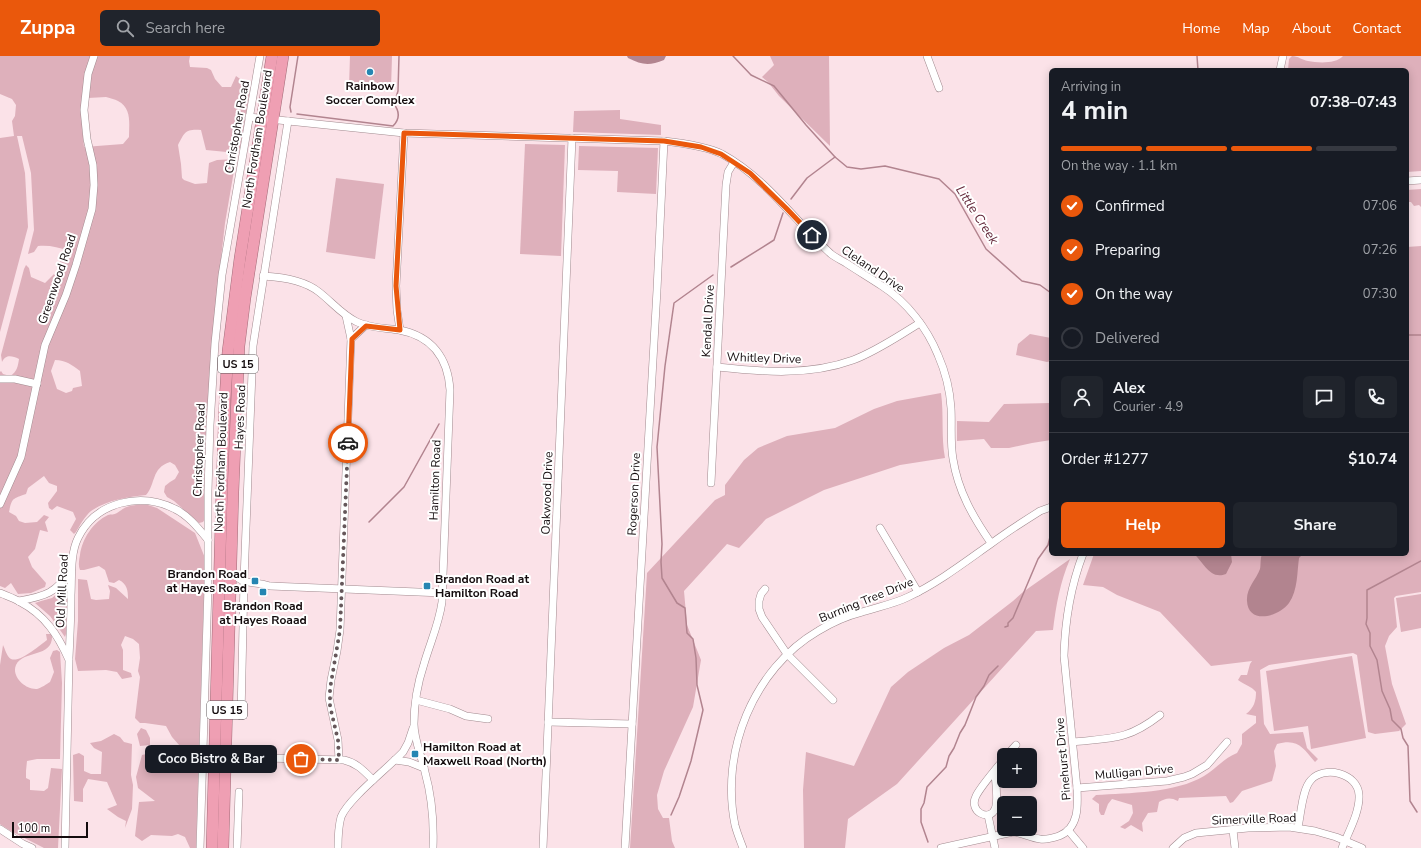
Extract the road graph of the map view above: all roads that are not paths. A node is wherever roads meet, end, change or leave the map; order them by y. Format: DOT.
graph roads {
  1 [pos="94,56"];
  2 [pos="260,56"];
  3 [pos="272,56"];
  4 [pos="283,56"];
  5 [pos="927,56"];
  6 [pos="1283,56"];
  7 [pos="1280,68"];
  8 [pos="939,88"];
  9 [pos="249,117"];
  10 [pos="262,118"];
  11 [pos="273,120"];
  12 [pos="288,121"];
  13 [pos="404,133"];
  14 [pos="572,138"];
  15 [pos="664,141"];
  16 [pos="734,162"];
  17 [pos="1421,180"];
  18 [pos="1409,181"];
  19 [pos="264,276"];
  20 [pos="346,316"];
  21 [pos="920,323"];
  22 [pos="366,326"];
  23 [pos="400,330"];
  24 [pos="352,339"];
  25 [pos="717,367"];
  26 [pos="0,379"];
  27 [pos="36,384"];
  28 [pos="225,397"];
  29 [pos="235,422"];
  30 [pos="711,483"];
  31 [pos="0,504"];
  32 [pos="1049,508"];
  33 [pos="880,528"];
  34 [pos="221,538"];
  35 [pos="208,540"];
  36 [pos="991,543"];
  37 [pos="1082,556"];
  38 [pos="72,569"];
  39 [pos="231,573"];
  40 [pos="244,584"];
  41 [pos="208,587"];
  42 [pos="220,587"];
  43 [pos="231,587"];
  44 [pos="341,589"];
  45 [pos="765,589"];
  46 [pos="918,592"];
  47 [pos="0,593"];
  48 [pos="442,593"];
  49 [pos="19,601"];
  50 [pos="787,654"];
  51 [pos="69,660"];
  52 [pos="216,698"];
  53 [pos="416,700"];
  54 [pos="833,700"];
  55 [pos="1160,715"];
  56 [pos="241,716"];
  57 [pos="488,719"];
  58 [pos="548,722"];
  59 [pos="414,724"];
  60 [pos="632,724"];
  61 [pos="1073,742"];
  62 [pos="1226,742"];
  63 [pos="1016,745"];
  64 [pos="1013,748"];
  65 [pos="226,757"];
  66 [pos="339,760"];
  67 [pos="395,760"];
  68 [pos="424,768"];
  69 [pos="997,768"];
  70 [pos="995,771"];
  71 [pos="373,780"];
  72 [pos="1077,788"];
  73 [pos="239,792"];
  74 [pos="988,815"];
  75 [pos="1298,827"];
  76 [pos="0,829"];
  77 [pos="1068,830"];
  78 [pos="1233,830"];
  79 [pos="993,836"];
  80 [pos="1345,840"];
  81 [pos="32,848"];
  82 [pos="65,848"];
  83 [pos="200,848"];
  84 [pos="212,848"];
  85 [pos="223,848"];
  86 [pos="237,848"];
  87 [pos="338,848"];
  88 [pos="434,848"];
  89 [pos="543,848"];
  90 [pos="625,848"];
  91 [pos="742,848"];
  92 [pos="941,848"];
  93 [pos="995,848"];
  94 [pos="1083,848"];
  95 [pos="1173,848"];
  96 [pos="1235,848"];
  97 [pos="1342,848"];
  98 [pos="1362,848"];
  1 -- 27 [label="street, Greenwood Road"];
  2 -- 9 [label="street, Christopher Road"];
  3 -- 10 [label="highway, North Fordham Boulevard / US 15"];
  4 -- 11 [label="highway, North Fordham Boulevard / US 15"];
  5 -- 8 [label="street"];
  6 -- 7 [label="street"];
  9 -- 10 [label="street, Cleland Drive"];
  9 -- 35 [label="street, Christopher Road"];
  10 -- 11 [label="street, Cleland Drive"];
  10 -- 28 [label="highway, North Fordham Boulevard / US 15"];
  11 -- 12 [label="street, Cleland Drive"];
  11 -- 29 [label="highway, North Fordham Boulevard / US 15"];
  12 -- 13 [label="street, Cleland Drive"];
  12 -- 19 [label="street, Hayes Road"];
  13 -- 14 [label="street, Cleland Drive"];
  13 -- 23 [label="street"];
  14 -- 15 [label="street, Cleland Drive"];
  14 -- 58 [label="street, Oakwood Drive"];
  15 -- 16 [label="street, Cleland Drive"];
  15 -- 60 [label="street, Rogerson Drive"];
  16 -- 21 [label="street, Cleland Drive"];
  16 -- 25 [label="street, Kendall Drive"];
  17 -- 18 [label="street"];
  19 -- 20 [label="street, Hamilton Road"];
  19 -- 40 [label="street, Hayes Road"];
  20 -- 22 [label="street, Hamilton Road"];
  20 -- 24 [label="street"];
  21 -- 25 [label="street, Whitley Drive"];
  21 -- 36 [label="street, Cleland Drive"];
  22 -- 23 [label="street, Hamilton Road"];
  22 -- 24 [label="street"];
  23 -- 48 [label="street, Hamilton Road"];
  24 -- 44 [label="street"];
  25 -- 30 [label="street, Kendall Drive"];
  26 -- 27 [label="street"];
  27 -- 31 [label="street, Greenwood Road"];
  28 -- 29 [label="highway"];
  28 -- 34 [label="highway, North Fordham Boulevard / US 15"];
  29 -- 39 [label="highway, North Fordham Boulevard / US 15"];
  32 -- 36 [label="street, Burning Tree Drive"];
  33 -- 46 [label="street"];
  34 -- 42 [label="highway, North Fordham Boulevard / US 15"];
  34 -- 43 [label="highway"];
  35 -- 38 [label="street, Old Mill Road"];
  35 -- 41 [label="street, Christopher Road"];
  36 -- 46 [label="street, Burning Tree Drive"];
  37 -- 61 [label="street, Pinehurst Drive"];
  38 -- 49 [label="street"];
  38 -- 51 [label="street, Old Mill Road"];
  39 -- 40 [label="street"];
  39 -- 43 [label="highway, North Fordham Boulevard / US 15"];
  40 -- 43 [label="street"];
  40 -- 44 [label="street"];
  40 -- 56 [label="street, Hayes Road"];
  41 -- 42 [label="street"];
  41 -- 83 [label="street, Christopher Road"];
  42 -- 52 [label="highway, North Fordham Boulevard / US 15"];
  43 -- 65 [label="highway, North Fordham Boulevard / US 15"];
  44 -- 48 [label="street"];
  44 -- 66 [label="street"];
  45 -- 50 [label="street"];
  46 -- 50 [label="street, Burning Tree Drive"];
  47 -- 49 [label="street, Old Mill Road"];
  48 -- 53 [label="street, Hamilton Road"];
  49 -- 51 [label="street, Old Mill Road"];
  50 -- 54 [label="street"];
  50 -- 91 [label="street, Burning Tree Drive"];
  51 -- 82 [label="street, Old Mill Road"];
  52 -- 65 [label="highway"];
  52 -- 84 [label="highway, North Fordham Boulevard / US 15"];
  53 -- 57 [label="street"];
  53 -- 59 [label="street, Hamilton Road"];
  55 -- 61 [label="street"];
  58 -- 60 [label="street"];
  58 -- 89 [label="street, Oakwood Drive"];
  59 -- 67 [label="street"];
  59 -- 68 [label="street, Hamilton Road"];
  60 -- 90 [label="street, Rogerson Drive"];
  61 -- 72 [label="street, Pinehurst Drive"];
  62 -- 72 [label="street, Mulligan Drive"];
  63 -- 64 [label="street"];
  65 -- 66 [label="street"];
  65 -- 85 [label="highway, North Fordham Boulevard / US 15"];
  66 -- 71 [label="street"];
  67 -- 68 [label="street"];
  67 -- 71 [label="street"];
  68 -- 88 [label="street, Hamilton Road"];
  69 -- 70 [label="street"];
  70 -- 74 [label="street"];
  70 -- 74 [label="street"];
  71 -- 87 [label="street"];
  72 -- 77 [label="street, Pinehurst Drive"];
  73 -- 86 [label="street"];
  74 -- 79 [label="street"];
  75 -- 78 [label="street, Simerville Road"];
  75 -- 80 [label="street, Simerville Road"];
  75 -- 80 [label="street"];
  76 -- 81 [label="street"];
  77 -- 79 [label="street"];
  77 -- 94 [label="street"];
  78 -- 95 [label="street, Simerville Road"];
  78 -- 96 [label="street"];
  79 -- 92 [label="street"];
  79 -- 93 [label="street"];
  80 -- 97 [label="street"];
  80 -- 98 [label="street, Simerville Road"];
}
